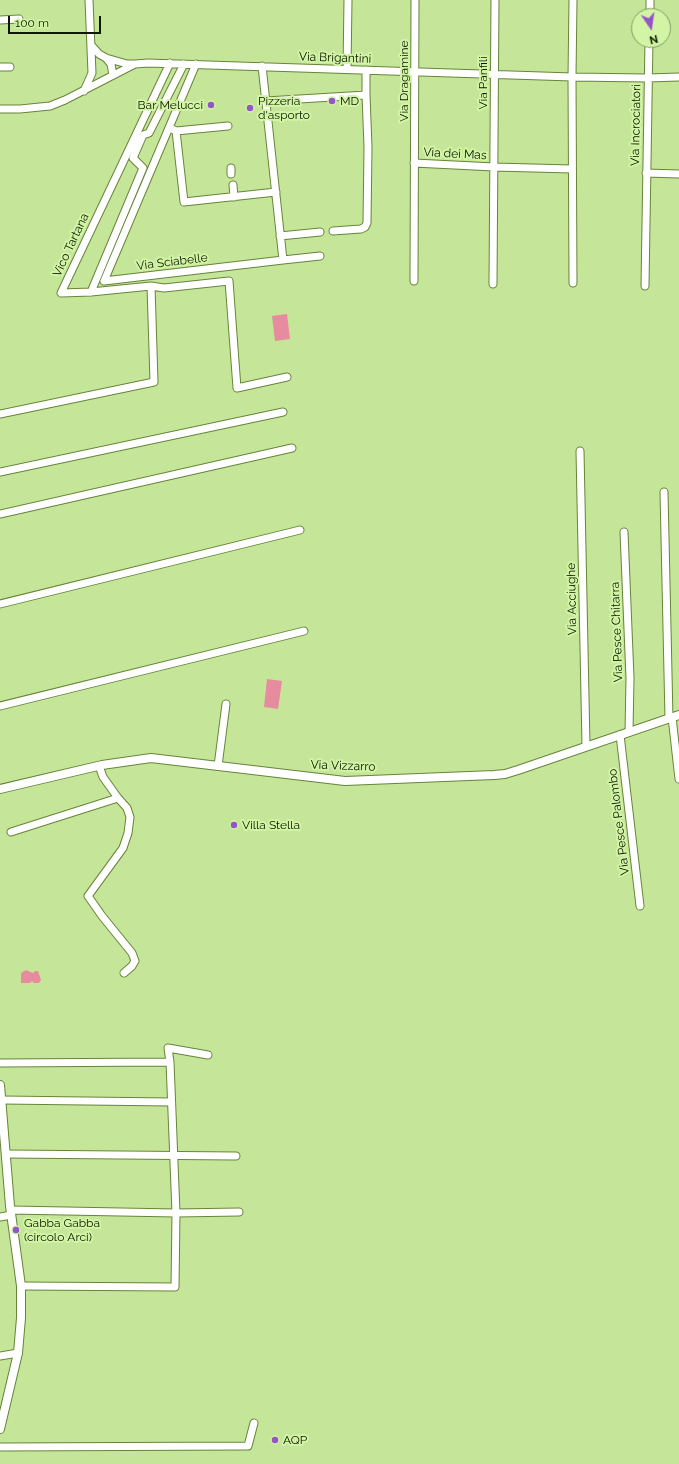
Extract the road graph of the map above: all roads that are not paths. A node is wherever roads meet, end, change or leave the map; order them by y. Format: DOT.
graph roads {
  1 [pos="89,0"];
  2 [pos="348,0"];
  3 [pos="415,0"];
  4 [pos="495,0"];
  5 [pos="573,0"];
  6 [pos="0,20"];
  7 [pos="19,20"];
  8 [pos="91,45"];
  9 [pos="649,48"];
  10 [pos="106,58"];
  11 [pos="170,63"];
  12 [pos="135,64"];
  13 [pos="184,64"];
  14 [pos="196,64"];
  15 [pos="262,66"];
  16 [pos="0,67"];
  17 [pos="10,67"];
  18 [pos="347,69"];
  19 [pos="366,70"];
  20 [pos="415,72"];
  21 [pos="92,73"];
  22 [pos="494,74"];
  23 [pos="114,75"];
  24 [pos="572,77"];
  25 [pos="679,77"];
  26 [pos="647,78"];
  27 [pos="99,82"];
  28 [pos="84,91"];
  29 [pos="366,95"];
  30 [pos="266,101"];
  31 [pos="0,109"];
  32 [pos="228,126"];
  33 [pos="173,130"];
  34 [pos="414,163"];
  35 [pos="494,167"];
  36 [pos="572,169"];
  37 [pos="646,173"];
  38 [pos="679,174"];
  39 [pos="233,185"];
  40 [pos="276,192"];
  41 [pos="234,197"];
  42 [pos="333,231"];
  43 [pos="320,232"];
  44 [pos="280,236"];
  45 [pos="320,256"];
  46 [pos="283,260"];
  47 [pos="414,281"];
  48 [pos="573,283"];
  49 [pos="493,284"];
  50 [pos="151,286"];
  51 [pos="645,286"];
  52 [pos="91,292"];
  53 [pos="287,378"];
  54 [pos="283,412"];
  55 [pos="0,414"];
  56 [pos="292,448"];
  57 [pos="580,451"];
  58 [pos="0,472"];
  59 [pos="664,492"];
  60 [pos="0,514"];
  61 [pos="300,530"];
  62 [pos="624,532"];
  63 [pos="0,604"];
  64 [pos="304,631"];
  65 [pos="226,704"];
  66 [pos="0,706"];
  67 [pos="673,717"];
  68 [pos="629,732"];
  69 [pos="620,735"];
  70 [pos="586,746"];
  71 [pos="99,766"];
  72 [pos="218,766"];
  73 [pos="679,779"];
  74 [pos="0,789"];
  75 [pos="118,798"];
  76 [pos="11,832"];
  77 [pos="640,906"];
  78 [pos="124,973"];
  79 [pos="208,1055"];
  80 [pos="170,1062"];
  81 [pos="0,1063"];
  82 [pos="0,1084"];
  83 [pos="2,1100"];
  84 [pos="171,1102"];
  85 [pos="2,1134"];
  86 [pos="6,1154"];
  87 [pos="173,1155"];
  88 [pos="236,1156"];
  89 [pos="239,1212"];
  90 [pos="11,1213"];
  91 [pos="176,1213"];
  92 [pos="0,1217"];
  93 [pos="21,1286"];
  94 [pos="18,1353"];
  95 [pos="0,1356"];
  96 [pos="2,1410"];
  97 [pos="254,1422"];
  98 [pos="0,1428"];
  99 [pos="0,1447"];
  1 -- 8 [label="street"];
  2 -- 18 [label="street"];
  3 -- 20 [label="street, Via Dragamine"];
  4 -- 22 [label="street, Via Panfili"];
  5 -- 24 [label="street"];
  6 -- 7 [label="street"];
  8 -- 10 [label="street"];
  8 -- 21 [label="street"];
  9 -- 26 [label="street, Via Incrociatori"];
  10 -- 12 [label="street"];
  10 -- 23 [label="street"];
  11 -- 12 [label="street, Via Brigantini"];
  11 -- 13 [label="street, Via Brigantini"];
  11 -- 52 [label="street, Vico Tartana"];
  12 -- 23 [label="street, Via Brigantini"];
  13 -- 14 [label="street, Via Brigantini"];
  13 -- 52 [label="street"];
  14 -- 15 [label="street, Via Brigantini"];
  14 -- 33 [label="street, Via Sciabelle"];
  15 -- 18 [label="street, Via Brigantini"];
  15 -- 30 [label="street"];
  16 -- 17 [label="street"];
  18 -- 19 [label="street, Via Brigantini"];
  19 -- 20 [label="street, Via Brigantini"];
  19 -- 29 [label="street"];
  20 -- 22 [label="street, Via Brigantini"];
  20 -- 34 [label="street, Via Dragamine"];
  21 -- 27 [label="street"];
  21 -- 28 [label="street"];
  22 -- 24 [label="street, Via Brigantini"];
  22 -- 35 [label="street, Via Panfili"];
  23 -- 27 [label="street, Via Brigantini"];
  24 -- 26 [label="street, Via Brigantini"];
  24 -- 36 [label="street"];
  25 -- 26 [label="street, Via Brigantini"];
  26 -- 37 [label="street, Via Incrociatori"];
  27 -- 28 [label="street, Via Brigantini"];
  28 -- 31 [label="street, Via Brigantini"];
  29 -- 30 [label="street"];
  29 -- 42 [label="street"];
  30 -- 40 [label="street"];
  32 -- 33 [label="street"];
  33 -- 41 [label="street"];
  33 -- 46 [label="street, Via Sciabelle"];
  34 -- 35 [label="street, Via dei Mas"];
  34 -- 47 [label="street, Via Dragamine"];
  35 -- 36 [label="street, Via dei Mas"];
  35 -- 49 [label="street, Via Panfili"];
  36 -- 48 [label="street"];
  37 -- 38 [label="street"];
  37 -- 51 [label="street, Via Incrociatori"];
  39 -- 41 [label="street"];
  40 -- 41 [label="street"];
  40 -- 44 [label="street"];
  43 -- 44 [label="street"];
  44 -- 46 [label="street"];
  45 -- 46 [label="street"];
  50 -- 52 [label="street, Vico Tartana"];
  50 -- 53 [label="street, Vico Tartana"];
  50 -- 55 [label="street"];
  54 -- 58 [label="street"];
  56 -- 60 [label="street"];
  57 -- 70 [label="street, Via Acciughe"];
  59 -- 67 [label="street"];
  61 -- 63 [label="street"];
  62 -- 68 [label="street, Via Pesce Chitarra"];
  64 -- 66 [label="street"];
  65 -- 72 [label="street"];
  67 -- 68 [label="street, Via Vizzarro"];
  67 -- 73 [label="street"];
  68 -- 69 [label="street, Via Vizzarro"];
  69 -- 70 [label="street, Via Vizzarro"];
  69 -- 77 [label="street, Via Pesce Palombo"];
  70 -- 72 [label="street, Via Vizzarro"];
  71 -- 72 [label="street, Via Vizzarro"];
  71 -- 74 [label="street, Via Vizzarro"];
  71 -- 75 [label="street"];
  75 -- 76 [label="street"];
  75 -- 78 [label="street"];
  79 -- 80 [label="street"];
  80 -- 81 [label="street"];
  80 -- 84 [label="street"];
  82 -- 83 [label="street"];
  83 -- 84 [label="street"];
  83 -- 85 [label="street"];
  84 -- 87 [label="street"];
  85 -- 86 [label="street"];
  86 -- 87 [label="street"];
  86 -- 90 [label="street"];
  87 -- 88 [label="street"];
  87 -- 91 [label="street"];
  89 -- 91 [label="street"];
  90 -- 91 [label="street"];
  90 -- 92 [label="street"];
  90 -- 93 [label="street"];
  91 -- 93 [label="street"];
  93 -- 94 [label="street"];
  94 -- 95 [label="street"];
  94 -- 96 [label="street"];
  96 -- 98 [label="street"];
  97 -- 99 [label="street"];
}
